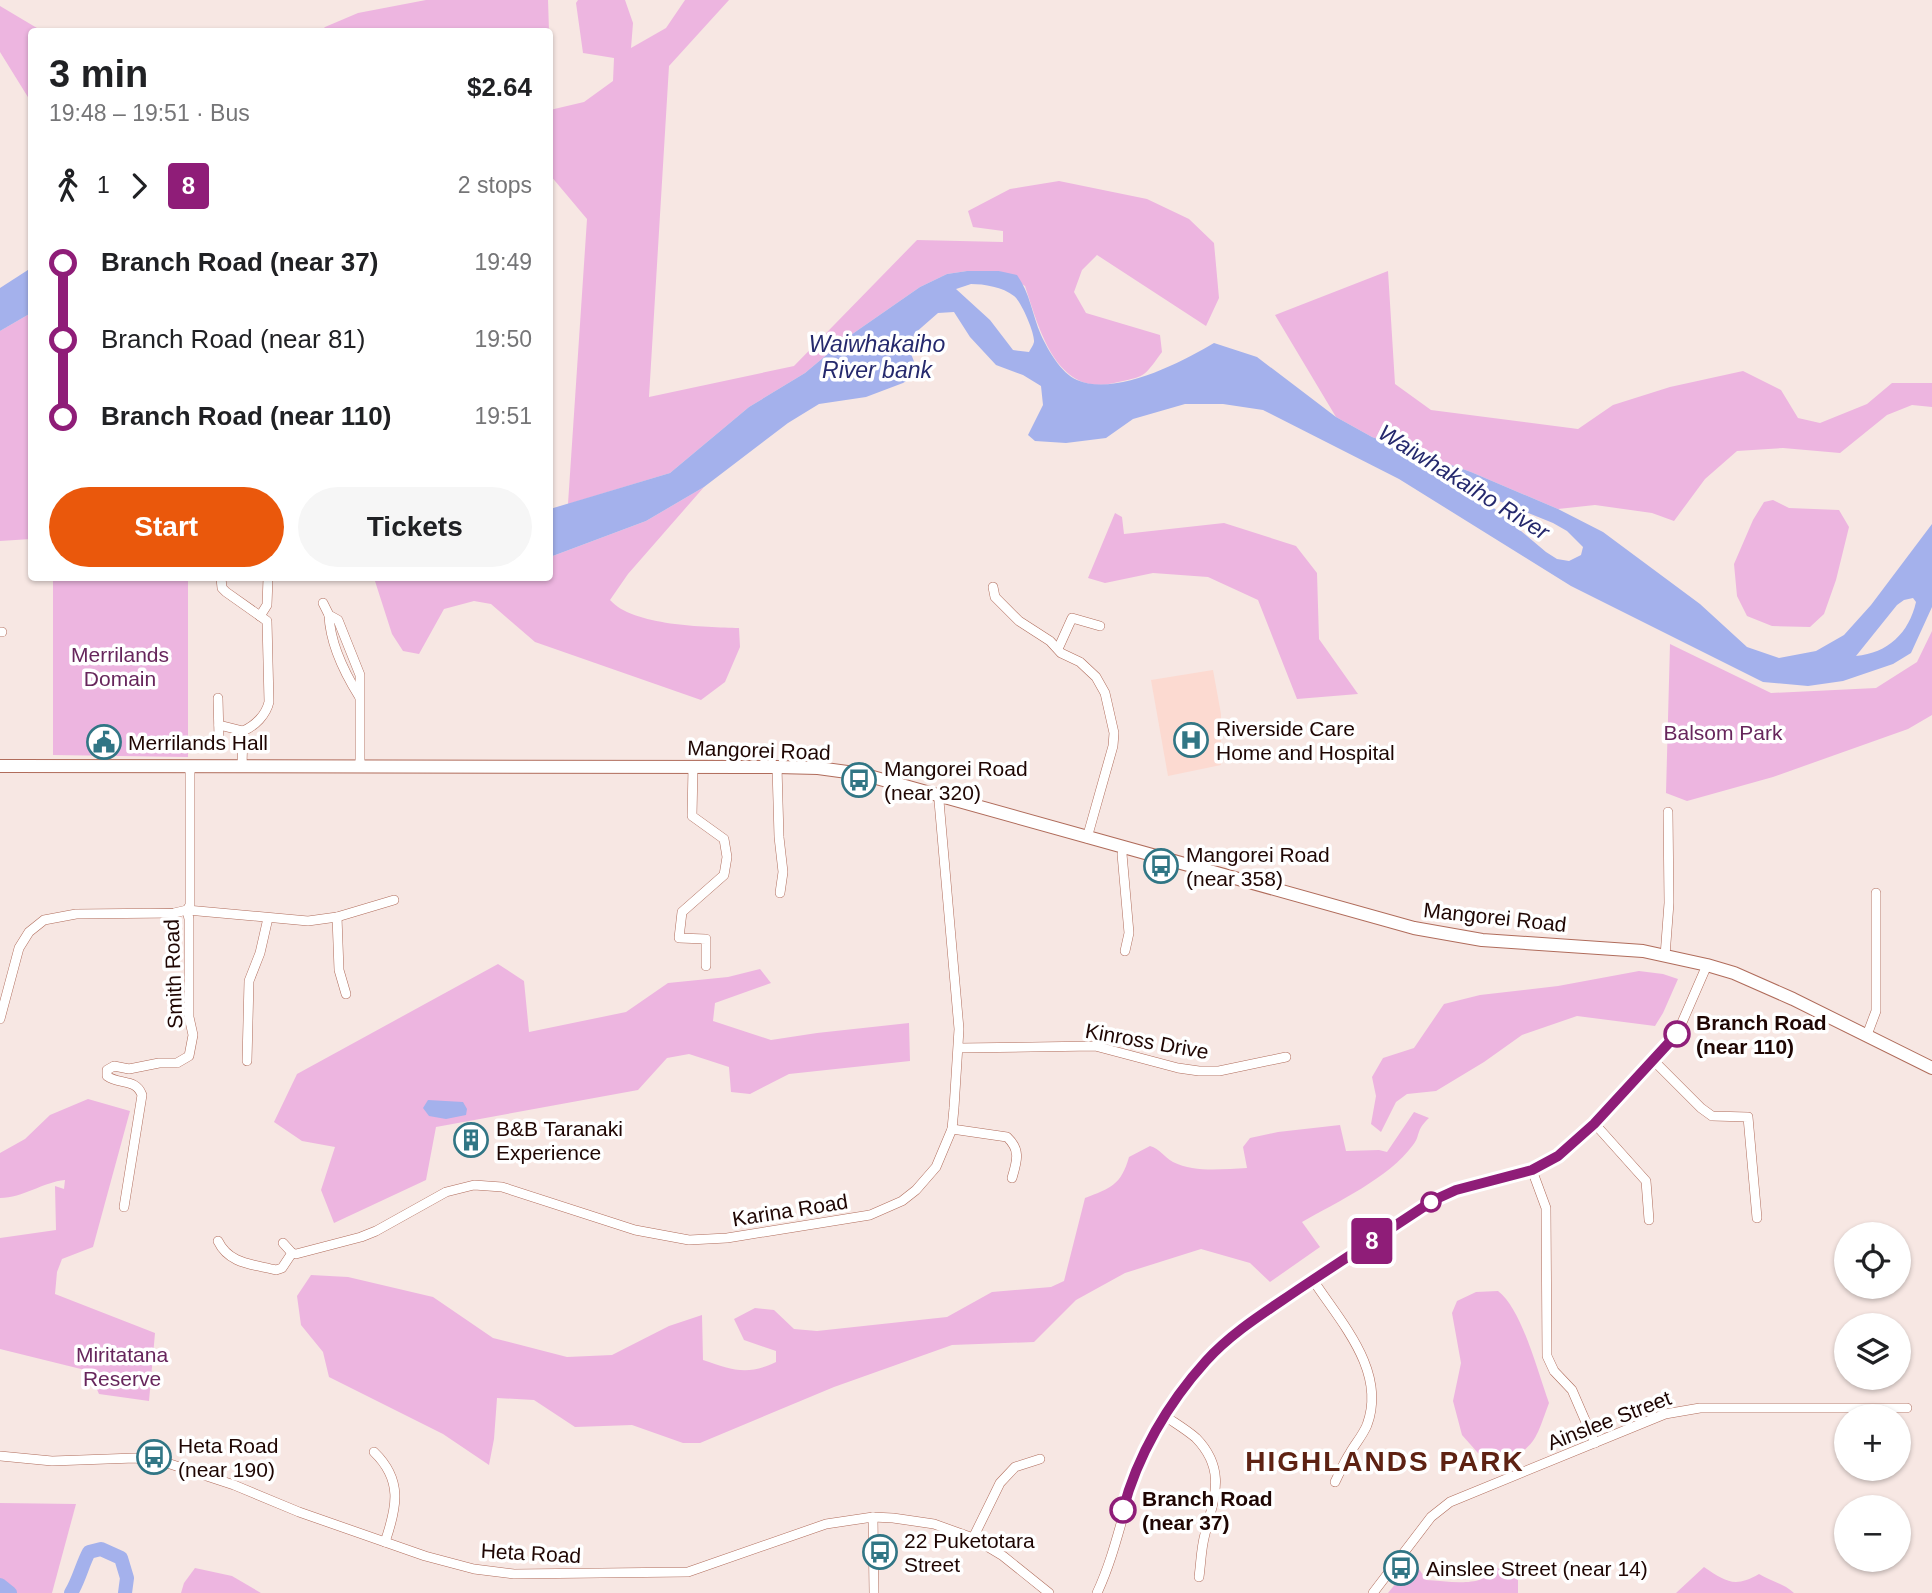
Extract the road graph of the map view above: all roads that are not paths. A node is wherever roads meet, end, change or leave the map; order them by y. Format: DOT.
graph roads {
  1 [pos="221,581"];
  2 [pos="268,581"];
  3 [pos="993,587"];
  4 [pos="323,603"];
  5 [pos="260,616"];
  6 [pos="1100,626"];
  7 [pos="1058,649"];
  8 [pos="219,698"];
  9 [pos="219,725"];
  10 [pos="243,731"];
  11 [pos="219,738"];
  12 [pos="0,766"];
  13 [pos="242,767"];
  14 [pos="360,767"];
  15 [pos="693,767"];
  16 [pos="778,767"];
  17 [pos="190,768"];
  18 [pos="941,796"];
  19 [pos="1668,812"];
  20 [pos="1087,838"];
  21 [pos="1124,848"];
  22 [pos="780,893"];
  23 [pos="1876,893"];
  24 [pos="394,900"];
  25 [pos="187,910"];
  26 [pos="337,917"];
  27 [pos="268,918"];
  28 [pos="1125,951"];
  29 [pos="1665,956"];
  30 [pos="1707,965"];
  31 [pos="706,966"];
  32 [pos="346,994"];
  33 [pos="0,1019"];
  34 [pos="1867,1035"];
  35 [pos="959,1048"];
  36 [pos="1286,1057"];
  37 [pos="247,1061"];
  38 [pos="1654,1061"];
  39 [pos="1932,1068"];
  40 [pos="1594,1124"];
  41 [pos="952,1129"];
  42 [pos="1532,1170"];
  43 [pos="1012,1178"];
  44 [pos="124,1207"];
  45 [pos="1757,1218"];
  46 [pos="1649,1220"];
  47 [pos="218,1241"];
  48 [pos="283,1243"];
  49 [pos="292,1253"];
  50 [pos="1313,1280"];
  51 [pos="1834,1408"];
  52 [pos="1165,1416"];
  53 [pos="1595,1443"];
  54 [pos="374,1452"];
  55 [pos="0,1456"];
  56 [pos="1040,1459"];
  57 [pos="1335,1482"];
  58 [pos="873,1517"];
  59 [pos="974,1538"];
  60 [pos="385,1542"];
  61 [pos="1199,1577"];
  62 [pos="874,1593"];
  63 [pos="1049,1593"];
  64 [pos="1097,1593"];
  65 [pos="1373,1593"];
  1 -- 5 [label="street"];
  2 -- 5 [label="street"];
  3 -- 7 [label="street"];
  4 -- 14 [label="street"];
  5 -- 10 [label="street"];
  6 -- 7 [label="street"];
  7 -- 20 [label="street"];
  8 -- 9 [label="street"];
  9 -- 10 [label="street"];
  9 -- 11 [label="street"];
  10 -- 13 [label="street"];
  12 -- 17 [label="street, Mangorei Road"];
  13 -- 14 [label="street, Mangorei Road"];
  13 -- 17 [label="street, Mangorei Road"];
  14 -- 15 [label="street, Mangorei Road"];
  15 -- 16 [label="street, Mangorei Road"];
  15 -- 31 [label="street"];
  16 -- 18 [label="street, Mangorei Road"];
  16 -- 22 [label="street"];
  17 -- 25 [label="street, Smith Road"];
  18 -- 20 [label="street, Mangorei Road"];
  18 -- 35 [label="street, Karina Road"];
  19 -- 29 [label="street"];
  20 -- 21 [label="street, Mangorei Road"];
  21 -- 28 [label="street"];
  21 -- 29 [label="street, Mangorei Road"];
  23 -- 34 [label="street"];
  24 -- 26 [label="street"];
  25 -- 27 [label="street"];
  25 -- 33 [label="street"];
  25 -- 44 [label="street, Smith Road"];
  26 -- 27 [label="street"];
  26 -- 32 [label="street"];
  27 -- 37 [label="street"];
  29 -- 30 [label="street, Mangorei Road"];
  30 -- 34 [label="street, Mangorei Road"];
  30 -- 38 [label="street"];
  34 -- 39 [label="street, Mangorei Road"];
  35 -- 36 [label="street, Kinross Drive"];
  35 -- 41 [label="street, Karina Road"];
  38 -- 40 [label="street"];
  38 -- 45 [label="street"];
  40 -- 42 [label="street"];
  40 -- 46 [label="street"];
  41 -- 43 [label="street"];
  41 -- 49 [label="street, Karina Road"];
  42 -- 50 [label="street"];
  42 -- 53 [label="street"];
  47 -- 49 [label="street, Karina Road"];
  48 -- 49 [label="street"];
  50 -- 52 [label="street"];
  50 -- 57 [label="street"];
  51 -- 53 [label="street, Ainslee Street"];
  52 -- 61 [label="street"];
  52 -- 64 [label="street"];
  53 -- 65 [label="street, Ainslee Street"];
  54 -- 60 [label="street"];
  55 -- 60 [label="street, Heta Road"];
  56 -- 59 [label="street"];
  58 -- 59 [label="street, Heta Road"];
  58 -- 60 [label="street, Heta Road"];
  58 -- 62 [label="street"];
  59 -- 63 [label="street, Heta Road"];
}
